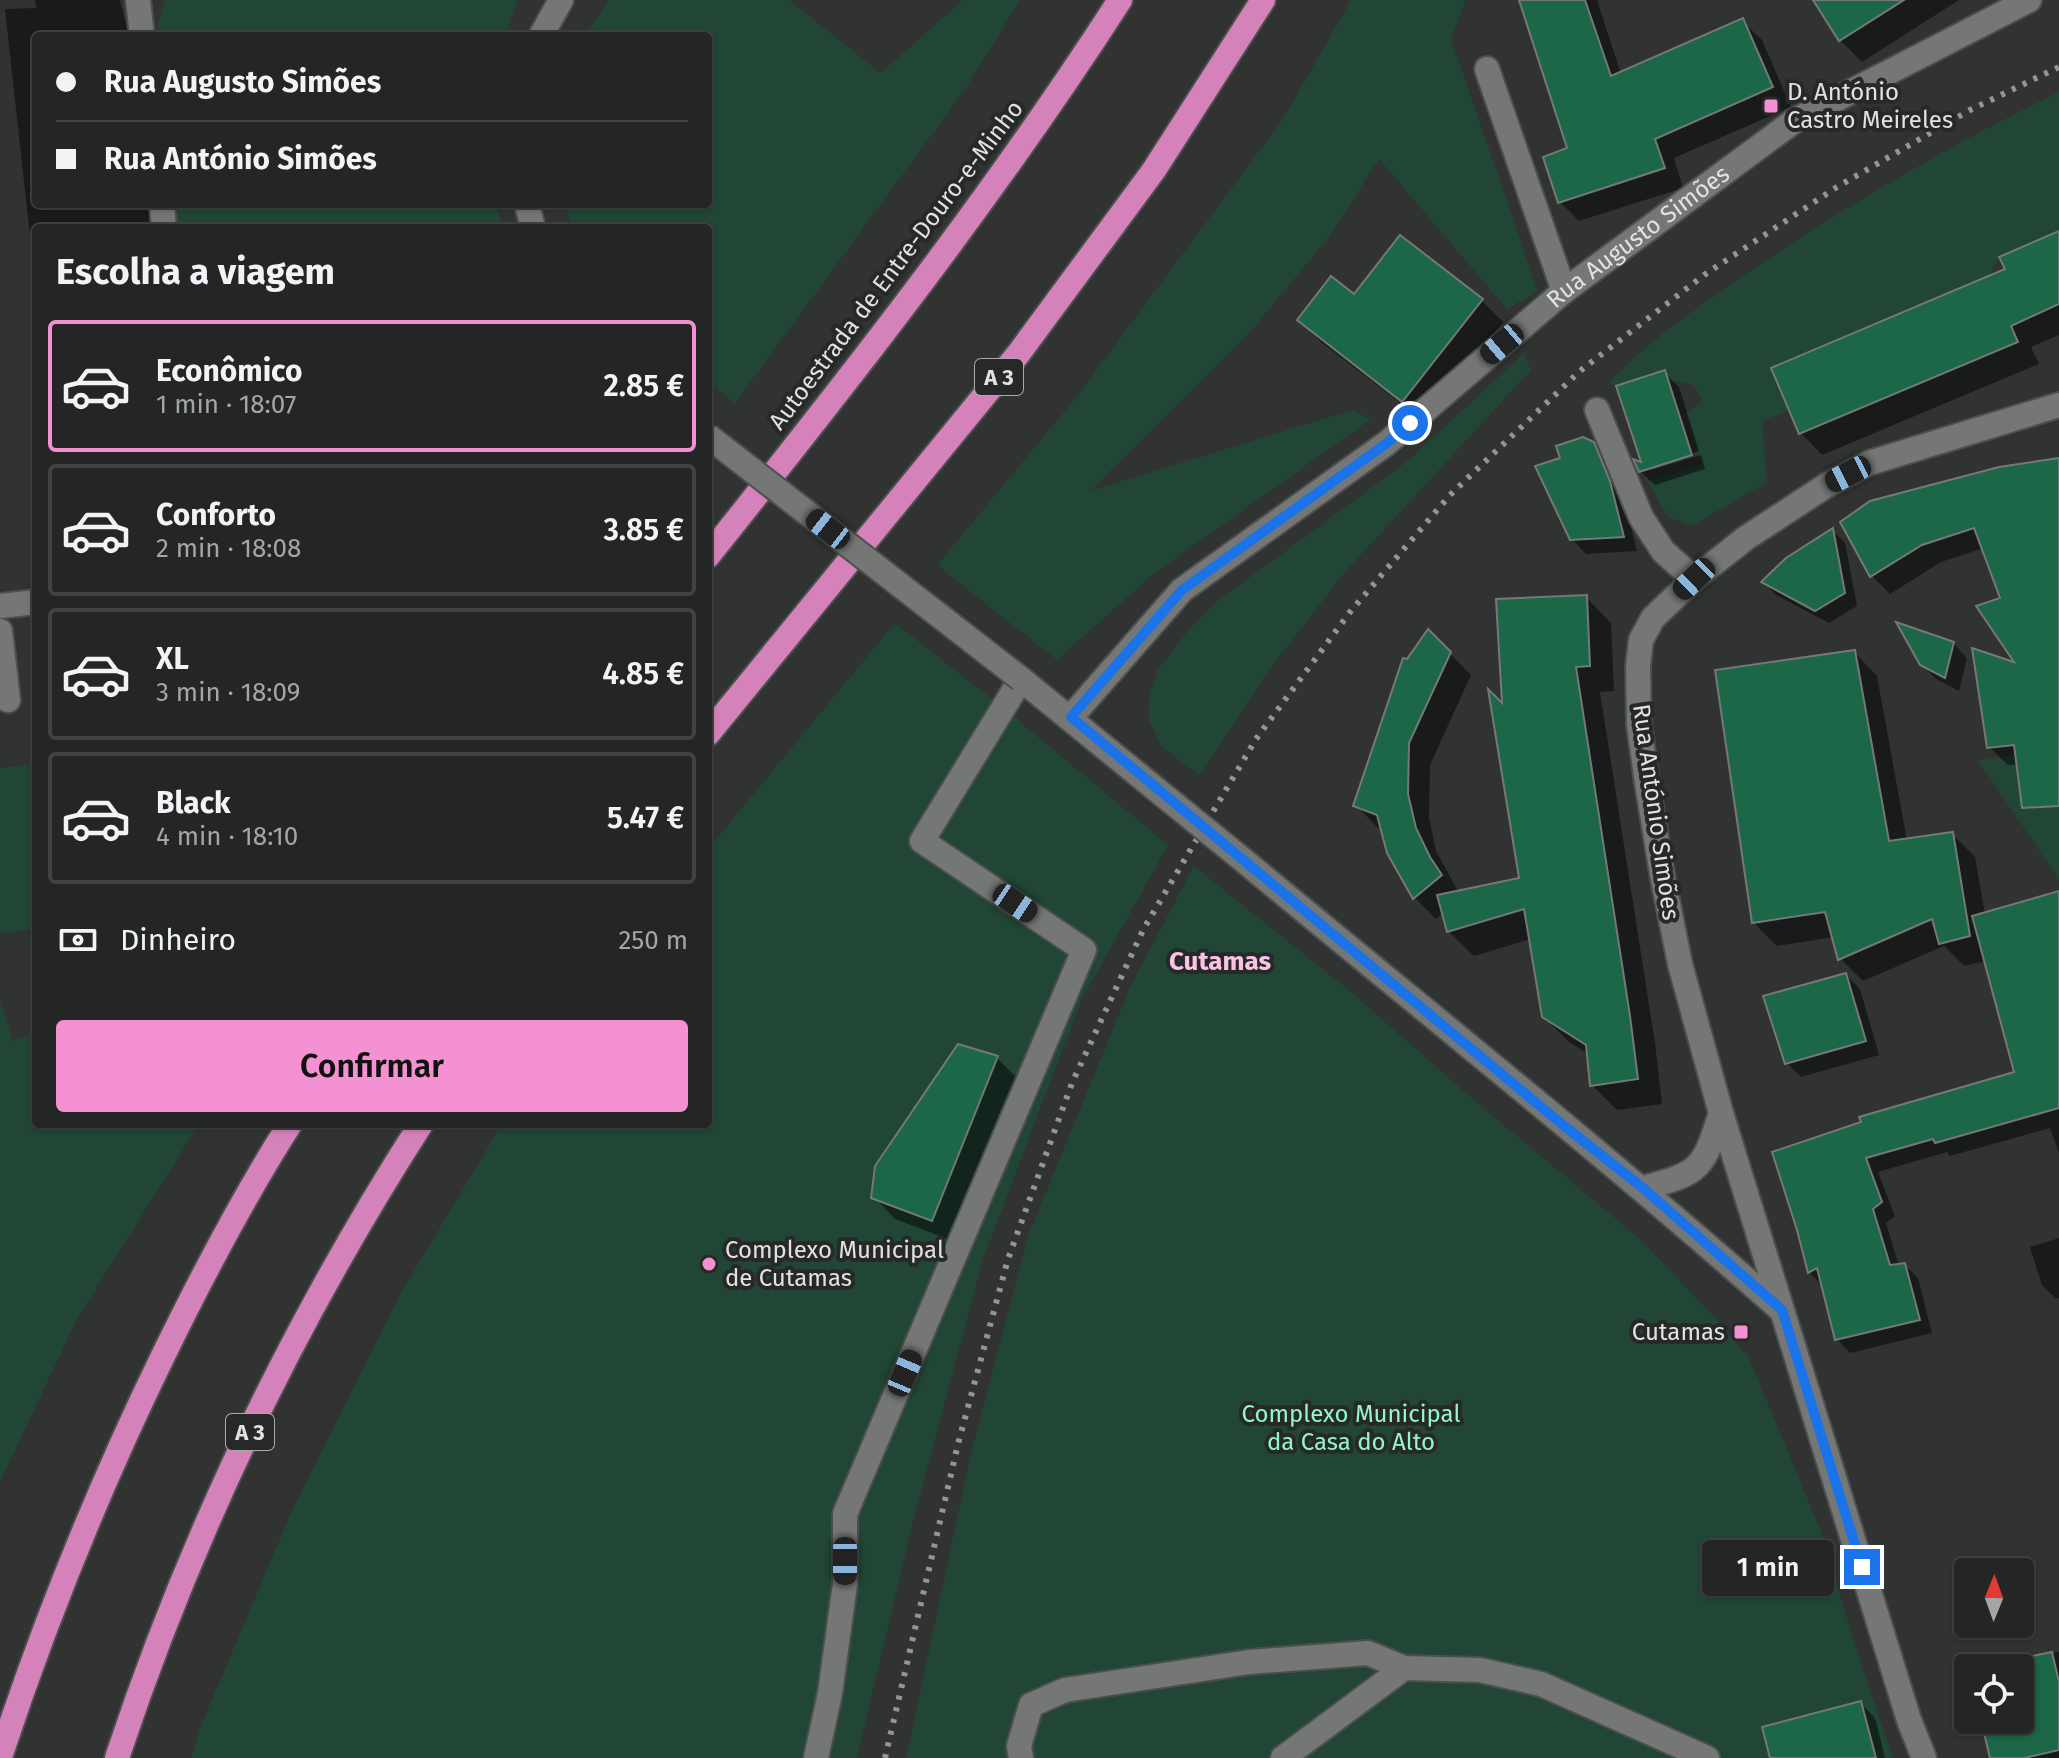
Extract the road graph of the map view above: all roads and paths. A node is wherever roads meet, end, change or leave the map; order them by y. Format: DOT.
graph roads {
  1 [pos="138,0"];
  2 [pos="561,0"];
  3 [pos="1120,0"];
  4 [pos="1263,0"];
  5 [pos="2029,0"];
  6 [pos="142,32"];
  7 [pos="543,32"];
  8 [pos="1487,69"];
  9 [pos="1564,291"];
  10 [pos="2059,405"];
  11 [pos="1597,410"];
  12 [pos="712,439"];
  13 [pos="712,551"];
  14 [pos="1694,579"];
  15 [pos="32,602"];
  16 [pos="0,606"];
  17 [pos="0,631"];
  18 [pos="1021,679"];
  19 [pos="8,700"];
  20 [pos="1071,717"];
  21 [pos="712,729"];
  22 [pos="1721,1113"];
  23 [pos="288,1128"];
  24 [pos="419,1128"];
  25 [pos="1643,1188"];
  26 [pos="1782,1310"];
  27 [pos="1404,1668"];
  28 [pos="0,1757"];
  29 [pos="117,1758"];
  30 [pos="816,1758"];
  31 [pos="1021,1758"];
  32 [pos="1283,1758"];
  33 [pos="1707,1758"];
  34 [pos="1924,1758"];
  1 -- 6 [label="street"];
  2 -- 7 [label="street"];
  3 -- 13 [label="highway, Autoestrada de Entre-Douro-e-Minho"];
  4 -- 21 [label="highway, A 3"];
  5 -- 9 [label="street, Rua Augusto Simões"];
  8 -- 9 [label="street"];
  9 -- 20 [label="street, Rua Augusto Simões"];
  10 -- 14 [label="street, Rua António Simões"];
  11 -- 14 [label="street"];
  12 -- 18 [label="street, bridge"];
  14 -- 22 [label="street, Rua António Simões"];
  15 -- 16 [label="street"];
  17 -- 19 [label="street"];
  18 -- 20 [label="street"];
  18 -- 30 [label="street"];
  20 -- 25 [label="street, bridge"];
  22 -- 25 [label="street"];
  22 -- 26 [label="street, Rua António Simões"];
  23 -- 28 [label="highway"];
  24 -- 29 [label="highway, A 3"];
  25 -- 26 [label="street"];
  26 -- 34 [label="street, Rua António Simões"];
  27 -- 31 [label="street"];
  27 -- 32 [label="street"];
  27 -- 33 [label="street"];
}
